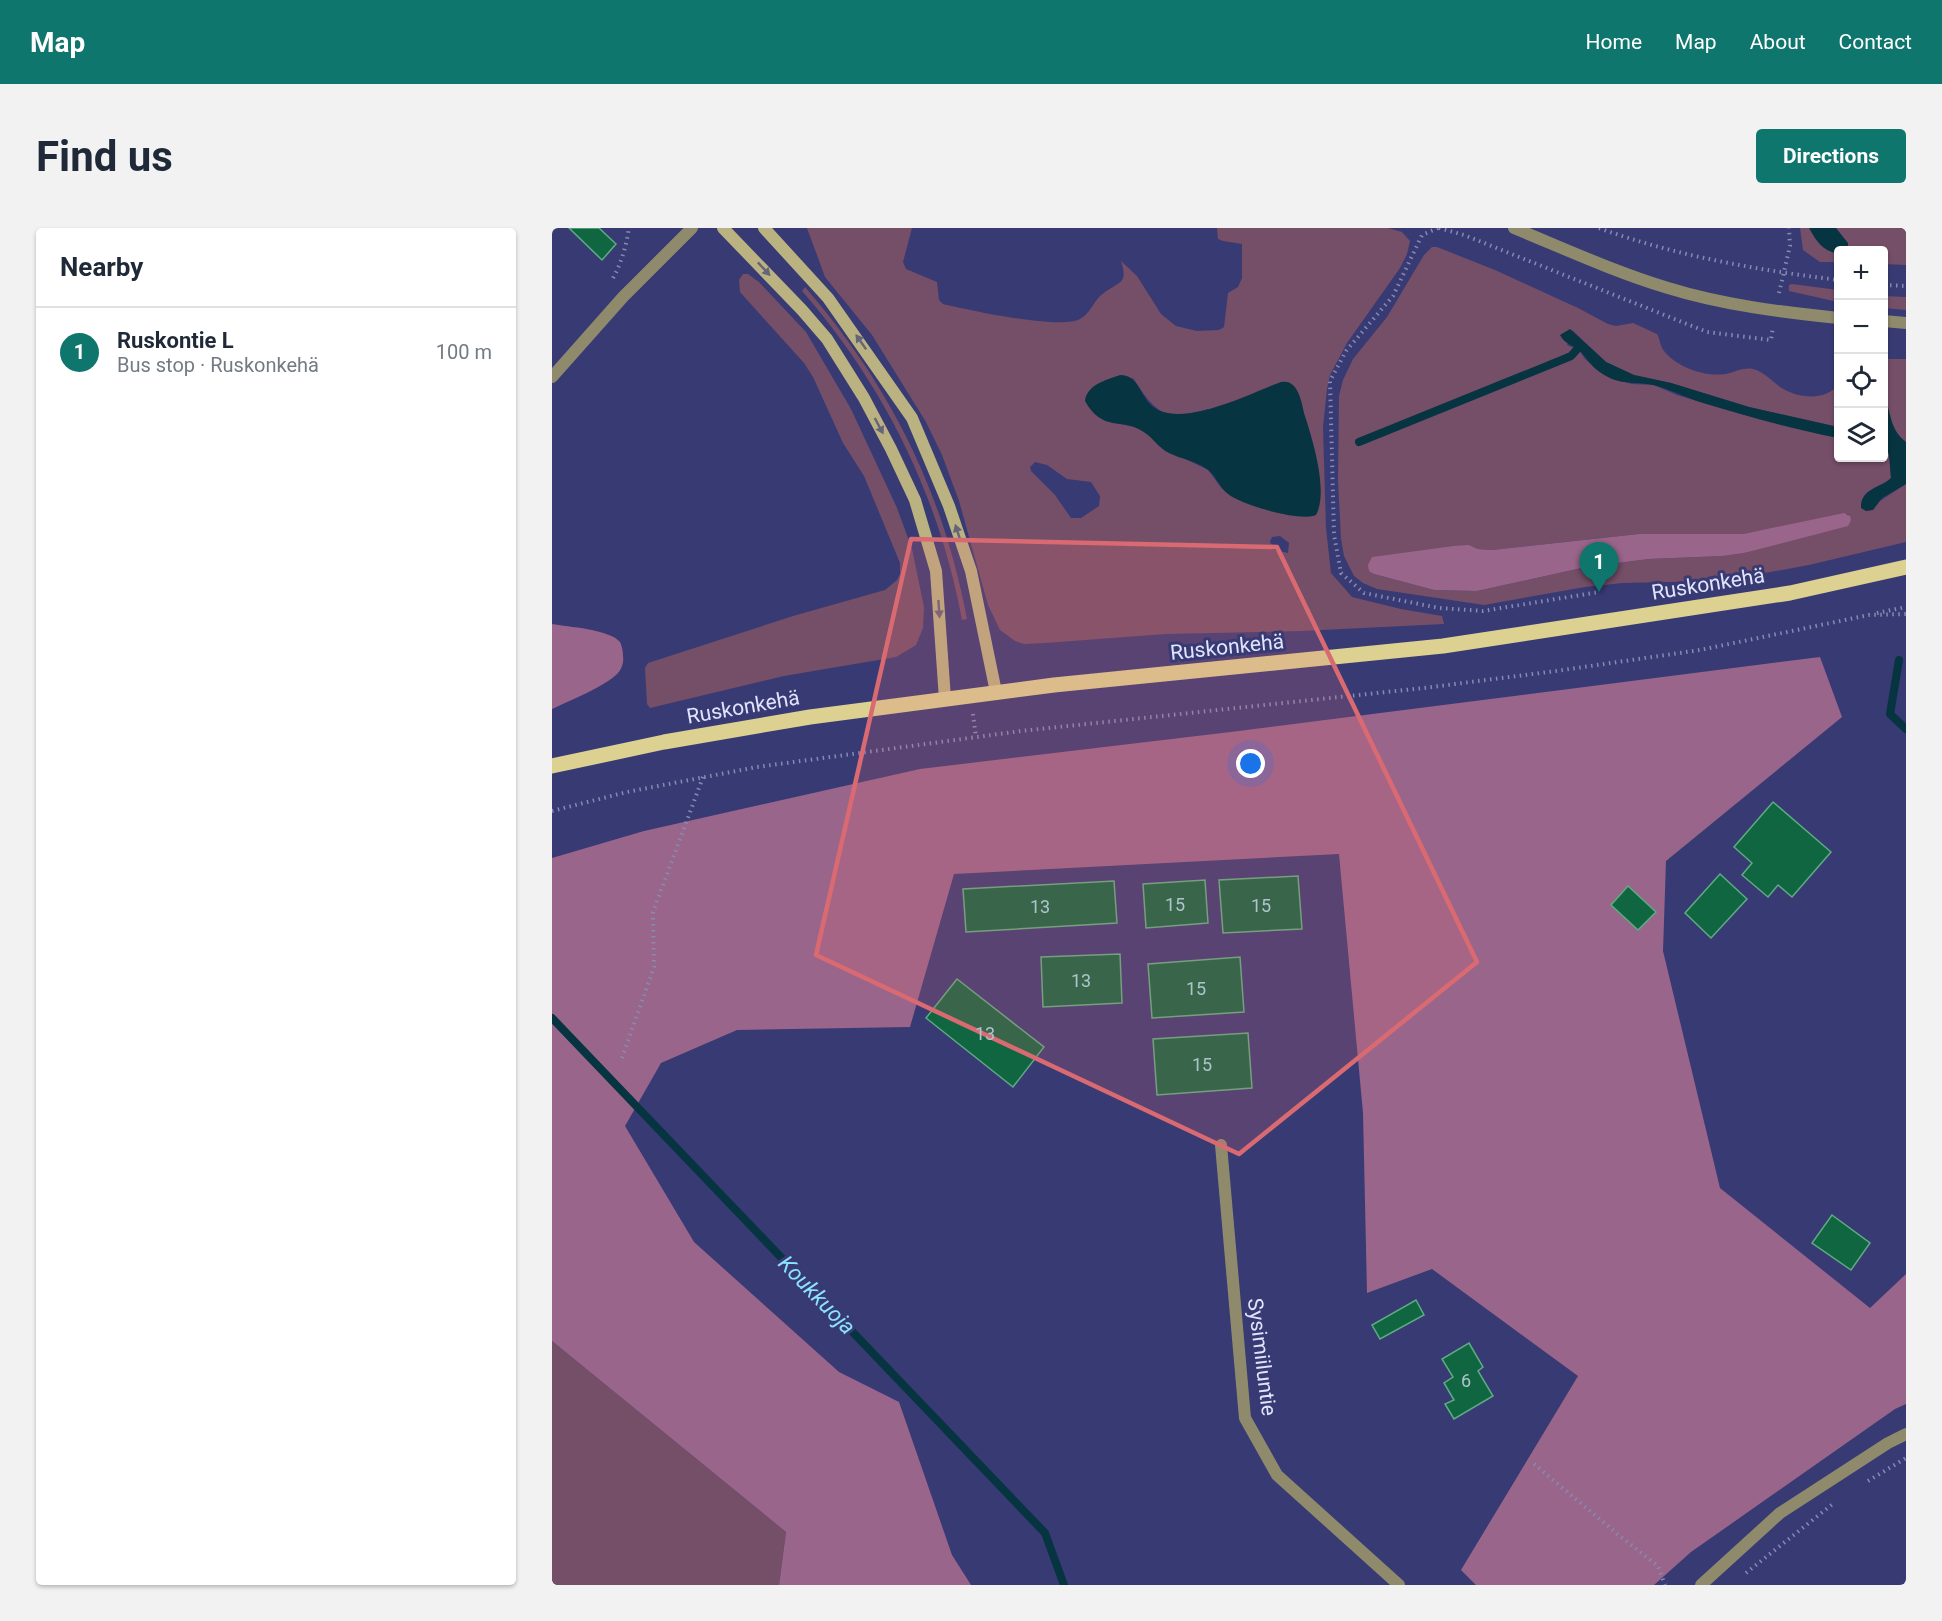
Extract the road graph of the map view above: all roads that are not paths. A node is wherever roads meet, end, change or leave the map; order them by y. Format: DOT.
graph roads {
  1 [pos="692,228"];
  2 [pos="723,228"];
  3 [pos="764,228"];
  4 [pos="1514,228"];
  5 [pos="1834,317"];
  6 [pos="1888,321"];
  7 [pos="1906,323"];
  8 [pos="552,377"];
  9 [pos="1906,567"];
  10 [pos="996,692"];
  11 [pos="945,699"];
  12 [pos="552,766"];
  13 [pos="1221,1144"];
  14 [pos="1906,1434"];
  15 [pos="1400,1585"];
  16 [pos="1701,1585"];
  1 -- 8 [label="street"];
  2 -- 11 [label="main road, one-way"];
  10 -- 3 [label="main road, one-way"];
  4 -- 5 [label="street"];
  6 -- 7 [label="street"];
  9 -- 10 [label="main road, Ruskonkehä"];
  10 -- 11 [label="main road, Ruskonkehä"];
  11 -- 12 [label="main road, Ruskonkehä"];
  13 -- 15 [label="street, Sysimiiluntie"];
  14 -- 16 [label="street"];
}
